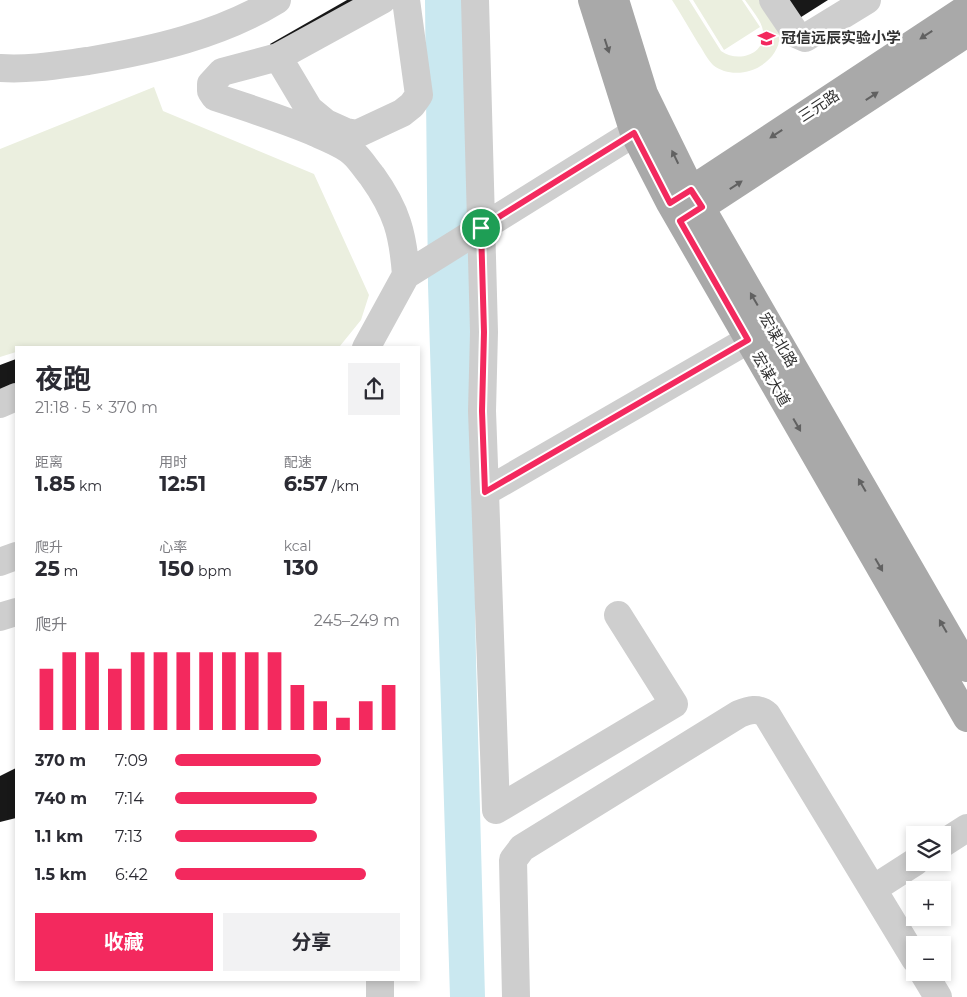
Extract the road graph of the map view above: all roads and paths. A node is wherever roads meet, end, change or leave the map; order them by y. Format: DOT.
graph roads {
  1 [pos="382,0"];
  2 [pos="406,0"];
  3 [pos="475,0"];
  4 [pos="592,0"];
  5 [pos="614,0"];
  6 [pos="773,0"];
  7 [pos="867,0"];
  8 [pos="263,4"];
  9 [pos="967,8"];
  10 [pos="967,33"];
  11 [pos="278,57"];
  12 [pos="0,68"];
  13 [pos="634,133"];
  14 [pos="686,205"];
  15 [pos="481,228"];
  16 [pos="406,275"];
  17 [pos="748,340"];
  18 [pos="367,346"];
  19 [pos="15,397"];
  20 [pos="0,404"];
  21 [pos="485,492"];
  22 [pos="15,556"];
  23 [pos="0,562"];
  24 [pos="15,612"];
  25 [pos="618,615"];
  26 [pos="0,618"];
  27 [pos="967,668"];
  28 [pos="967,718"];
  29 [pos="967,828"];
  30 [pos="951,838"];
  31 [pos="906,868"];
  32 [pos="873,889"];
  33 [pos="906,944"];
  34 [pos="380,981"];
  35 [pos="928,981"];
  36 [pos="380,997"];
  37 [pos="516,997"];
  38 [pos="938,997"];
  1 -- 11 [label="street"];
  2 -- 11 [label="street"];
  3 -- 15 [label="street"];
  4 -- 13 [label="main road, 宏谋大道, one-way"];
  14 -- 5 [label="main road, 宏谋北路, one-way"];
  6 -- 7 [label="street"];
  8 -- 12 [label="street"];
  9 -- 14 [label="main road, 三元路, one-way"];
  14 -- 10 [label="main road, 三元路, one-way"];
  11 -- 16 [label="street"];
  13 -- 14 [label="main road, 宏谋大道"];
  13 -- 15 [label="street"];
  14 -- 17 [label="main road, 宏谋大道"];
  27 -- 14 [label="main road, 宏谋北路, one-way"];
  15 -- 16 [label="street"];
  15 -- 21 [label="street"];
  16 -- 18 [label="street"];
  17 -- 21 [label="street"];
  17 -- 28 [label="main road, 宏谋大道, one-way"];
  19 -- 20 [label="street"];
  21 -- 25 [label="street"];
  22 -- 23 [label="street"];
  24 -- 26 [label="street"];
  29 -- 30 [label="street"];
  31 -- 32 [label="street"];
  32 -- 33 [label="street"];
  32 -- 37 [label="street"];
  34 -- 36 [label="street"];
  35 -- 38 [label="street"];
}
